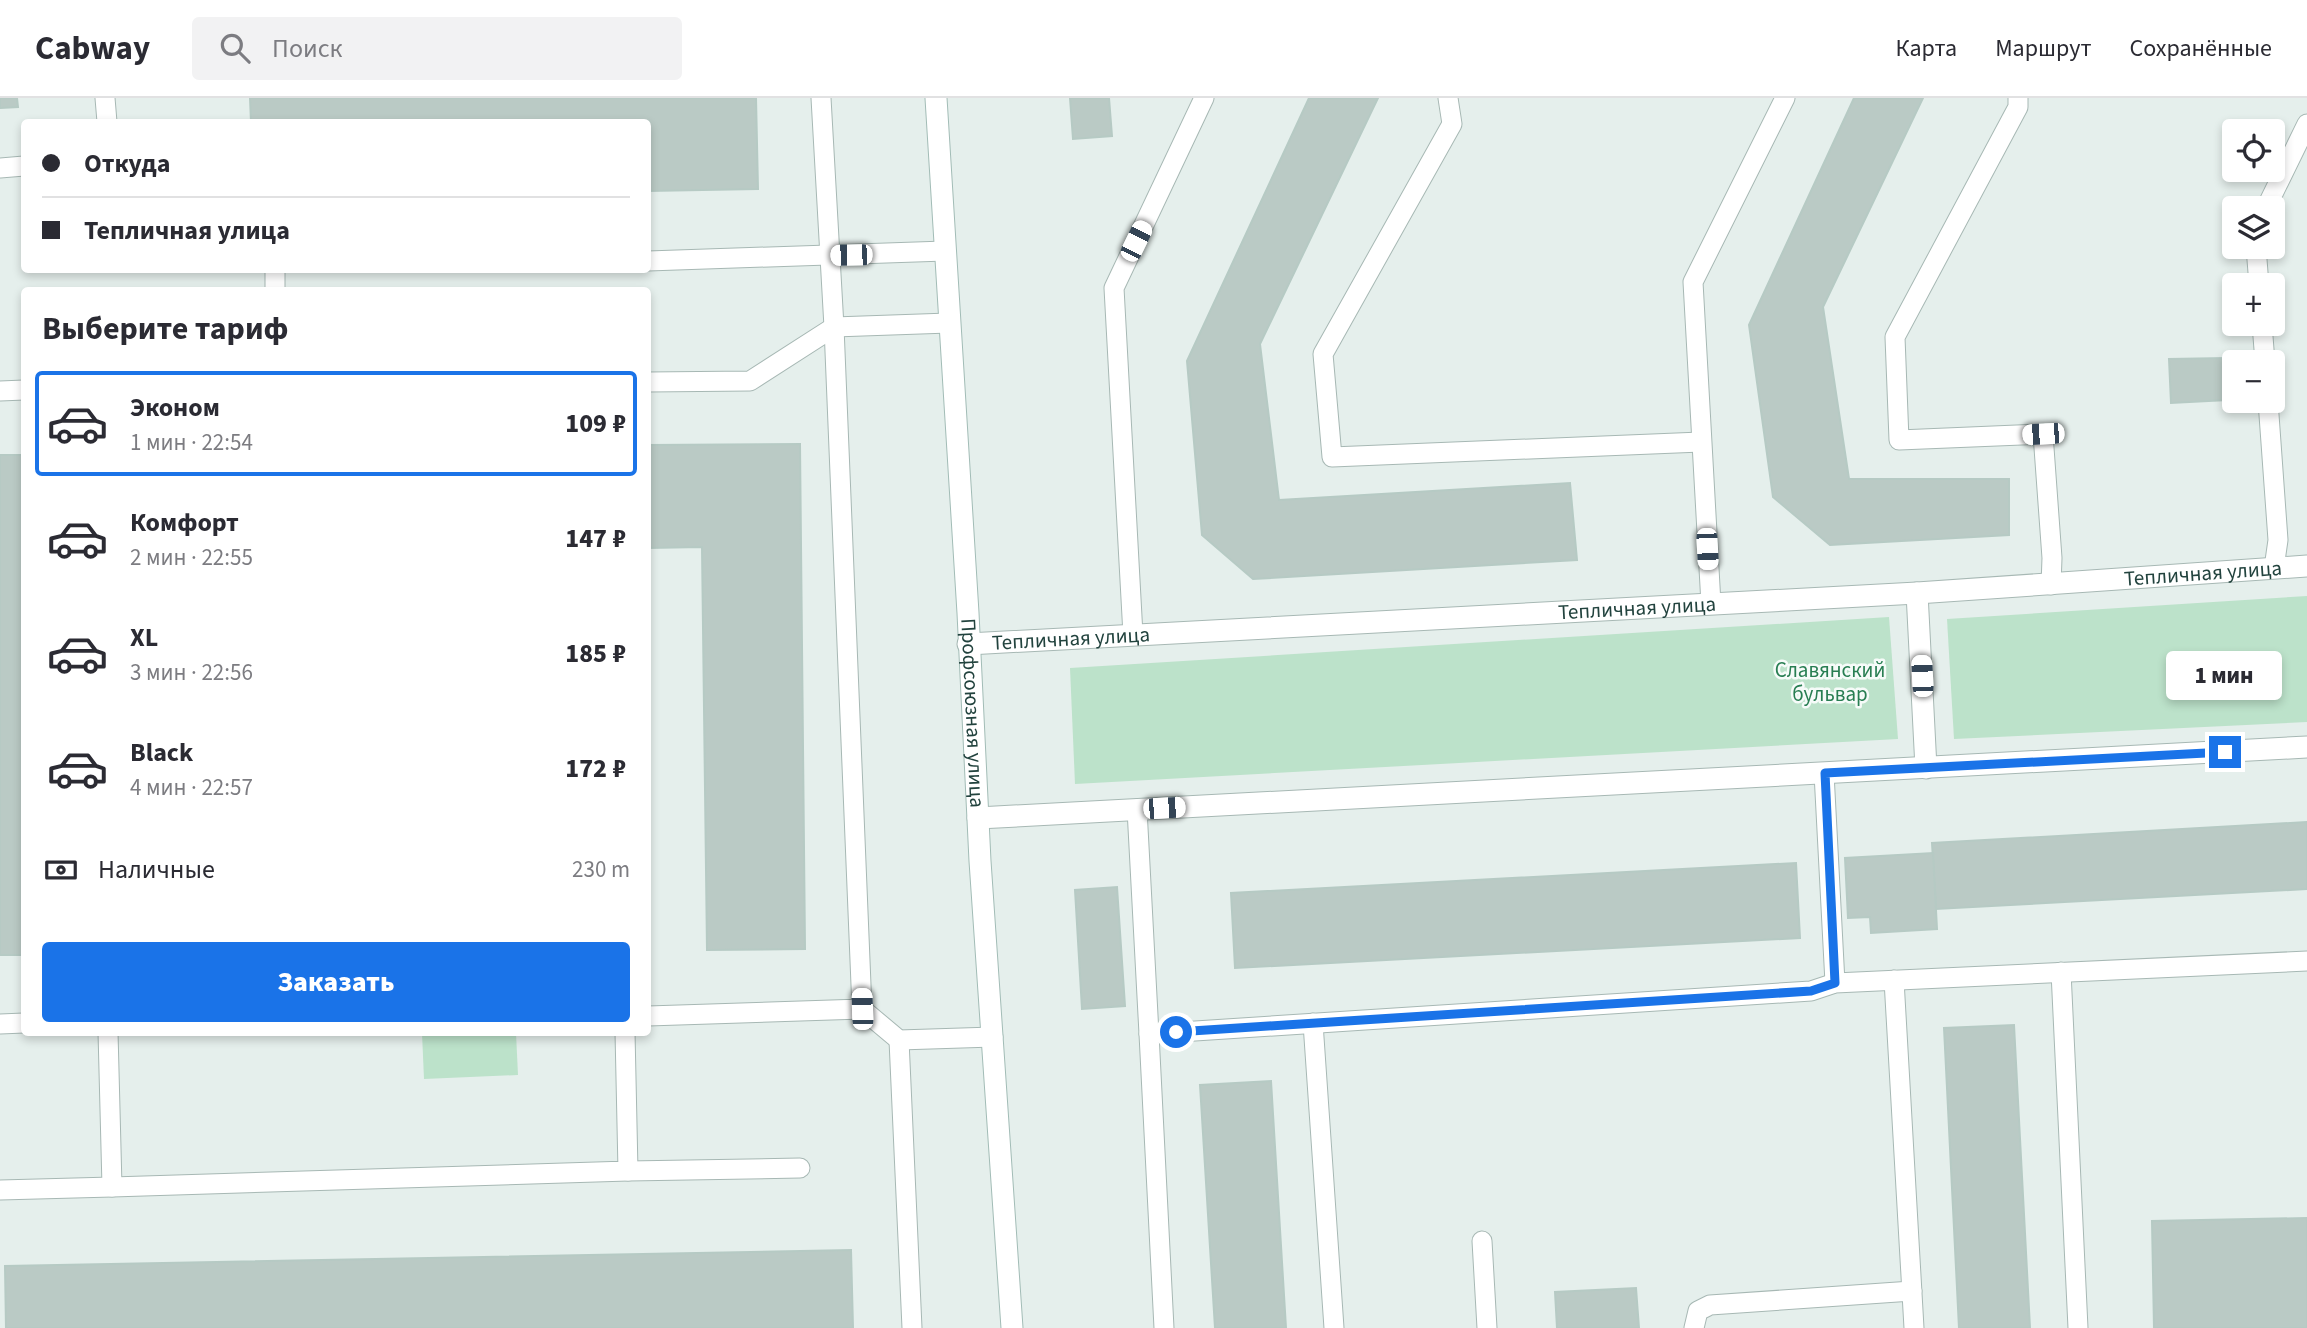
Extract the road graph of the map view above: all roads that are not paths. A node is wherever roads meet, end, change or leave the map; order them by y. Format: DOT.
graph roads {
  1 [pos="105,98"];
  2 [pos="821,98"];
  3 [pos="936,98"];
  4 [pos="1204,98"];
  5 [pos="1448,98"];
  6 [pos="1785,98"];
  7 [pos="2018,98"];
  8 [pos="107,119"];
  9 [pos="2307,124"];
  10 [pos="21,166"];
  11 [pos="0,168"];
  12 [pos="2272,196"];
  13 [pos="945,251"];
  14 [pos="831,256"];
  15 [pos="651,261"];
  16 [pos="949,323"];
  17 [pos="834,327"];
  18 [pos="651,382"];
  19 [pos="0,390"];
  20 [pos="21,390"];
  21 [pos="2269,413"];
  22 [pos="1701,442"];
  23 [pos="2307,566"];
  24 [pos="2274,568"];
  25 [pos="2050,585"];
  26 [pos="1917,593"];
  27 [pos="1712,604"];
  28 [pos="1133,635"];
  29 [pos="968,644"];
  30 [pos="2307,747"];
  31 [pos="1926,768"];
  32 [pos="1825,773"];
  33 [pos="1137,809"];
  34 [pos="978,818"];
  35 [pos="2307,961"];
  36 [pos="2061,972"];
  37 [pos="1894,980"];
  38 [pos="1835,983"];
  39 [pos="862,1009"];
  40 [pos="651,1016"];
  41 [pos="21,1023"];
  42 [pos="1313,1023"];
  43 [pos="0,1024"];
  44 [pos="1149,1034"];
  45 [pos="108,1036"];
  46 [pos="625,1036"];
  47 [pos="993,1037"];
  48 [pos="899,1040"];
  49 [pos="800,1168"];
  50 [pos="628,1171"];
  51 [pos="112,1187"];
  52 [pos="0,1190"];
  53 [pos="1482,1241"];
  54 [pos="1912,1291"];
  55 [pos="912,1328"];
  56 [pos="1012,1328"];
  57 [pos="1164,1328"];
  58 [pos="1334,1328"];
  59 [pos="1487,1328"];
  60 [pos="1694,1328"];
  61 [pos="1914,1328"];
  62 [pos="2078,1328"];
  1 -- 8 [label="lane"];
  2 -- 14 [label="lane"];
  3 -- 13 [label="street, Профсоюзная улица"];
  4 -- 28 [label="lane"];
  5 -- 22 [label="lane"];
  6 -- 22 [label="lane"];
  7 -- 25 [label="lane"];
  9 -- 12 [label="lane"];
  10 -- 11 [label="lane"];
  13 -- 14 [label="lane"];
  13 -- 16 [label="street, Профсоюзная улица"];
  14 -- 15 [label="lane"];
  14 -- 17 [label="lane"];
  16 -- 17 [label="lane"];
  16 -- 29 [label="street, Профсоюзная улица"];
  17 -- 18 [label="lane"];
  17 -- 39 [label="lane"];
  19 -- 20 [label="lane"];
  21 -- 24 [label="lane"];
  22 -- 27 [label="lane"];
  23 -- 24 [label="street, Тепличная улица"];
  24 -- 25 [label="street, Тепличная улица"];
  25 -- 26 [label="street, Тепличная улица"];
  26 -- 27 [label="street, Тепличная улица"];
  26 -- 31 [label="street"];
  27 -- 28 [label="street, Тепличная улица"];
  28 -- 29 [label="street, Тепличная улица"];
  29 -- 34 [label="street, Профсоюзная улица"];
  30 -- 31 [label="street"];
  31 -- 32 [label="street"];
  32 -- 33 [label="street"];
  32 -- 38 [label="lane"];
  33 -- 34 [label="street"];
  33 -- 44 [label="lane"];
  34 -- 47 [label="street, Профсоюзная улица"];
  35 -- 36 [label="lane"];
  36 -- 37 [label="lane"];
  36 -- 62 [label="lane"];
  37 -- 38 [label="lane"];
  37 -- 54 [label="lane"];
  38 -- 42 [label="lane"];
  39 -- 40 [label="lane"];
  39 -- 48 [label="lane"];
  41 -- 43 [label="lane"];
  42 -- 44 [label="lane"];
  42 -- 58 [label="lane"];
  44 -- 57 [label="lane"];
  45 -- 51 [label="lane"];
  46 -- 50 [label="lane"];
  47 -- 48 [label="lane"];
  47 -- 56 [label="street, Профсоюзная улица"];
  48 -- 55 [label="lane"];
  49 -- 50 [label="lane"];
  50 -- 51 [label="lane"];
  51 -- 52 [label="lane"];
  53 -- 59 [label="lane"];
  54 -- 60 [label="lane"];
  54 -- 61 [label="lane"];
}
